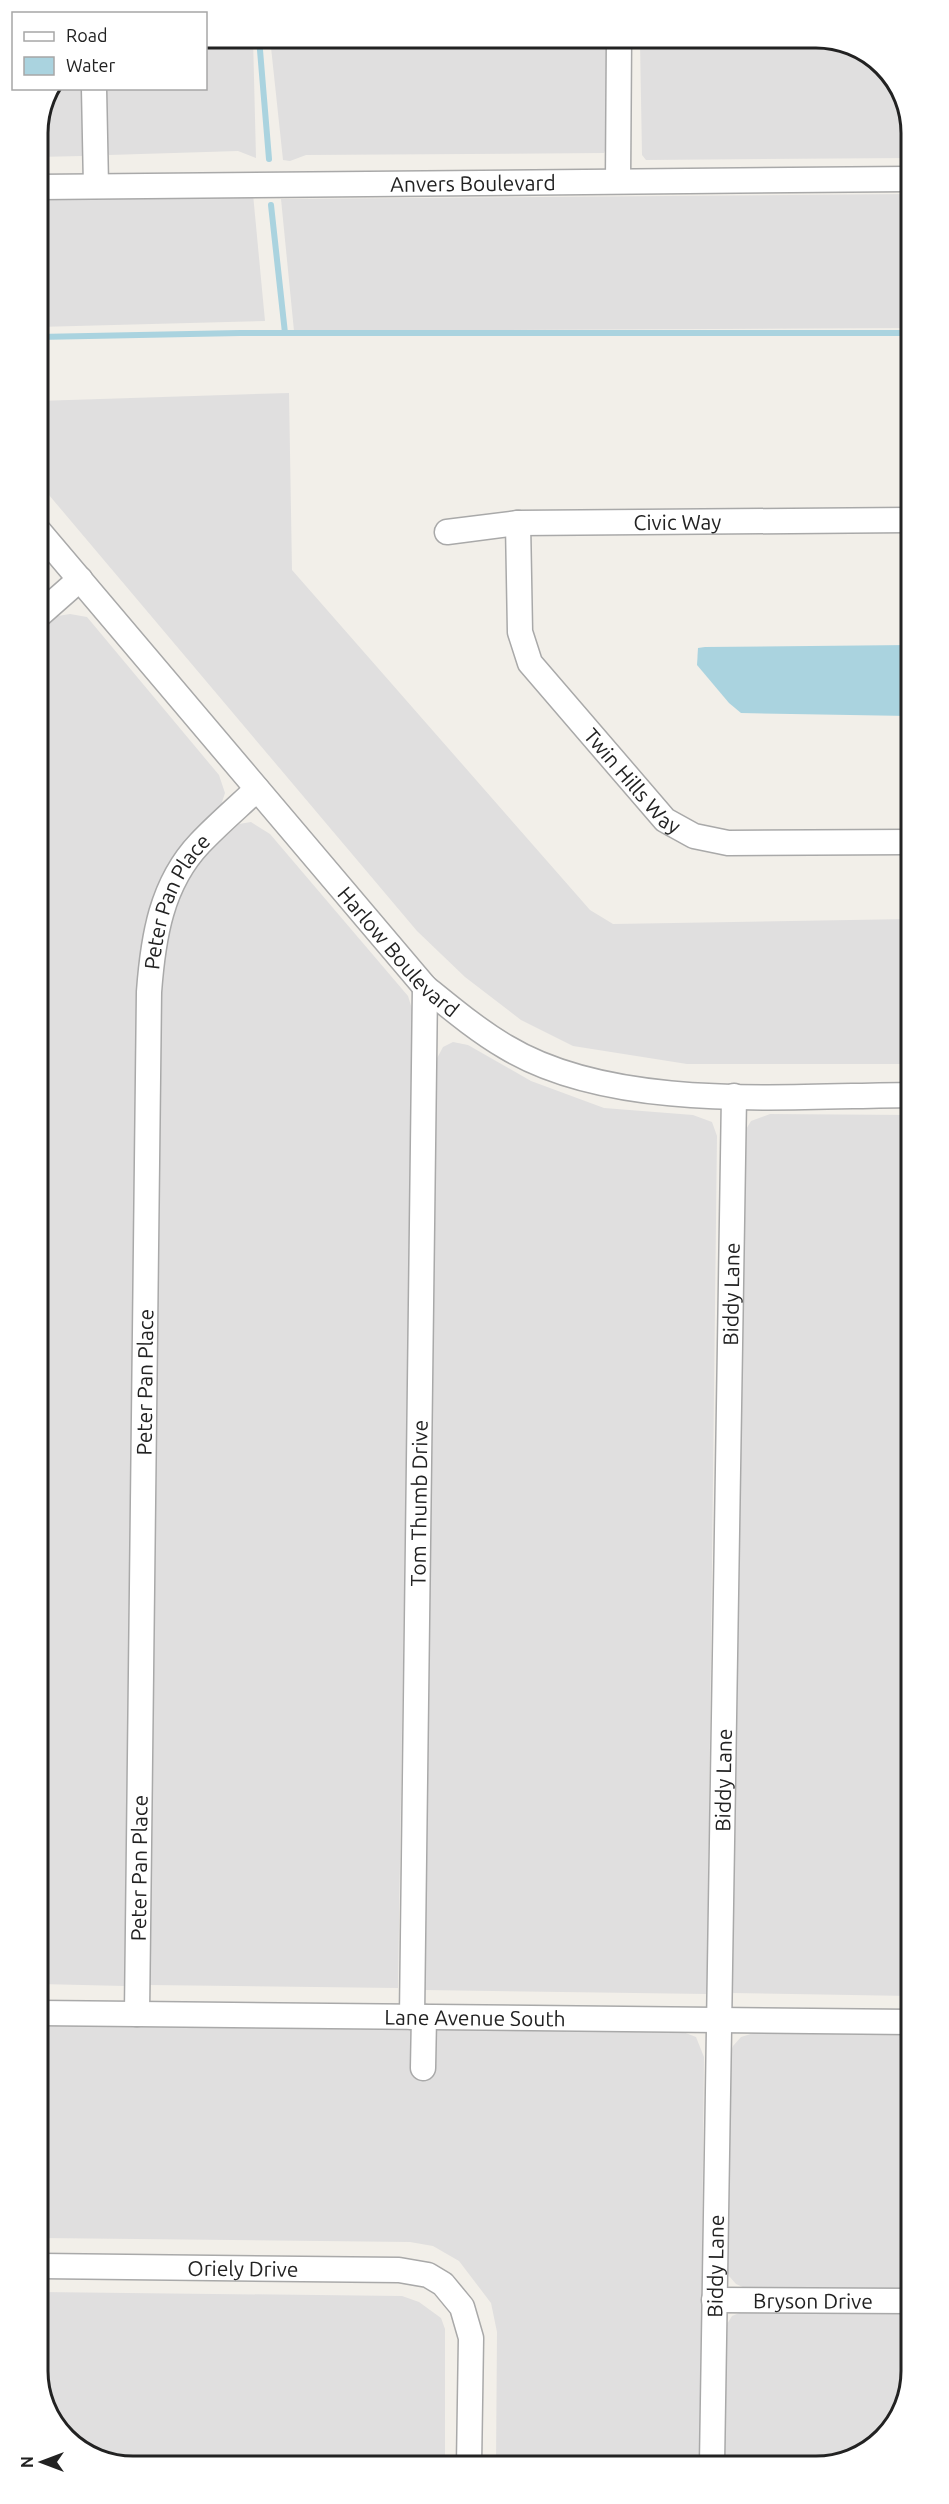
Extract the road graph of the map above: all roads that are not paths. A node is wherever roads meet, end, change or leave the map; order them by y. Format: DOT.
graph roads {
  1 [pos="619,48"];
  2 [pos="94,90"];
  3 [pos="901,179"];
  4 [pos="618,181"];
  5 [pos="96,186"];
  6 [pos="48,187"];
  7 [pos="901,520"];
  8 [pos="518,523"];
  9 [pos="447,532"];
  10 [pos="48,542"];
  11 [pos="80,579"];
  12 [pos="48,607"];
  13 [pos="257,789"];
  14 [pos="901,842"];
  15 [pos="425,987"];
  16 [pos="901,1095"];
  17 [pos="734,1096"];
  18 [pos="48,2013"];
  19 [pos="137,2014"];
  20 [pos="418,2017"];
  21 [pos="718,2020"];
  22 [pos="901,2022"];
  23 [pos="423,2068"];
  24 [pos="48,2266"];
  25 [pos="714,2300"];
  26 [pos="901,2301"];
  27 [pos="470,2456"];
  28 [pos="712,2456"];
  1 -- 4 [label="street"];
  2 -- 5 [label="street"];
  3 -- 4 [label="street, Anvers Boulevard"];
  4 -- 5 [label="street, Anvers Boulevard"];
  5 -- 6 [label="street, Anvers Boulevard"];
  7 -- 8 [label="street, Civic Way"];
  8 -- 9 [label="street, Civic Way"];
  8 -- 14 [label="street, Twin Hills Way"];
  10 -- 11 [label="street, Harlow Boulevard"];
  11 -- 12 [label="street"];
  11 -- 13 [label="street, Harlow Boulevard"];
  13 -- 15 [label="street, Harlow Boulevard"];
  13 -- 19 [label="street, Peter Pan Place"];
  15 -- 17 [label="street, Harlow Boulevard"];
  15 -- 20 [label="street, Tom Thumb Drive"];
  16 -- 17 [label="street, Harlow Boulevard"];
  17 -- 21 [label="street, Biddy Lane"];
  18 -- 19 [label="street, Lane Avenue South"];
  19 -- 20 [label="street, Lane Avenue South"];
  20 -- 21 [label="street, Lane Avenue South"];
  20 -- 23 [label="street, Tom Thumb Drive"];
  21 -- 22 [label="street, Lane Avenue South"];
  21 -- 25 [label="street, Biddy Lane"];
  24 -- 27 [label="street, Oriely Drive"];
  25 -- 26 [label="street, Bryson Drive"];
  25 -- 28 [label="street, Biddy Lane"];
}
